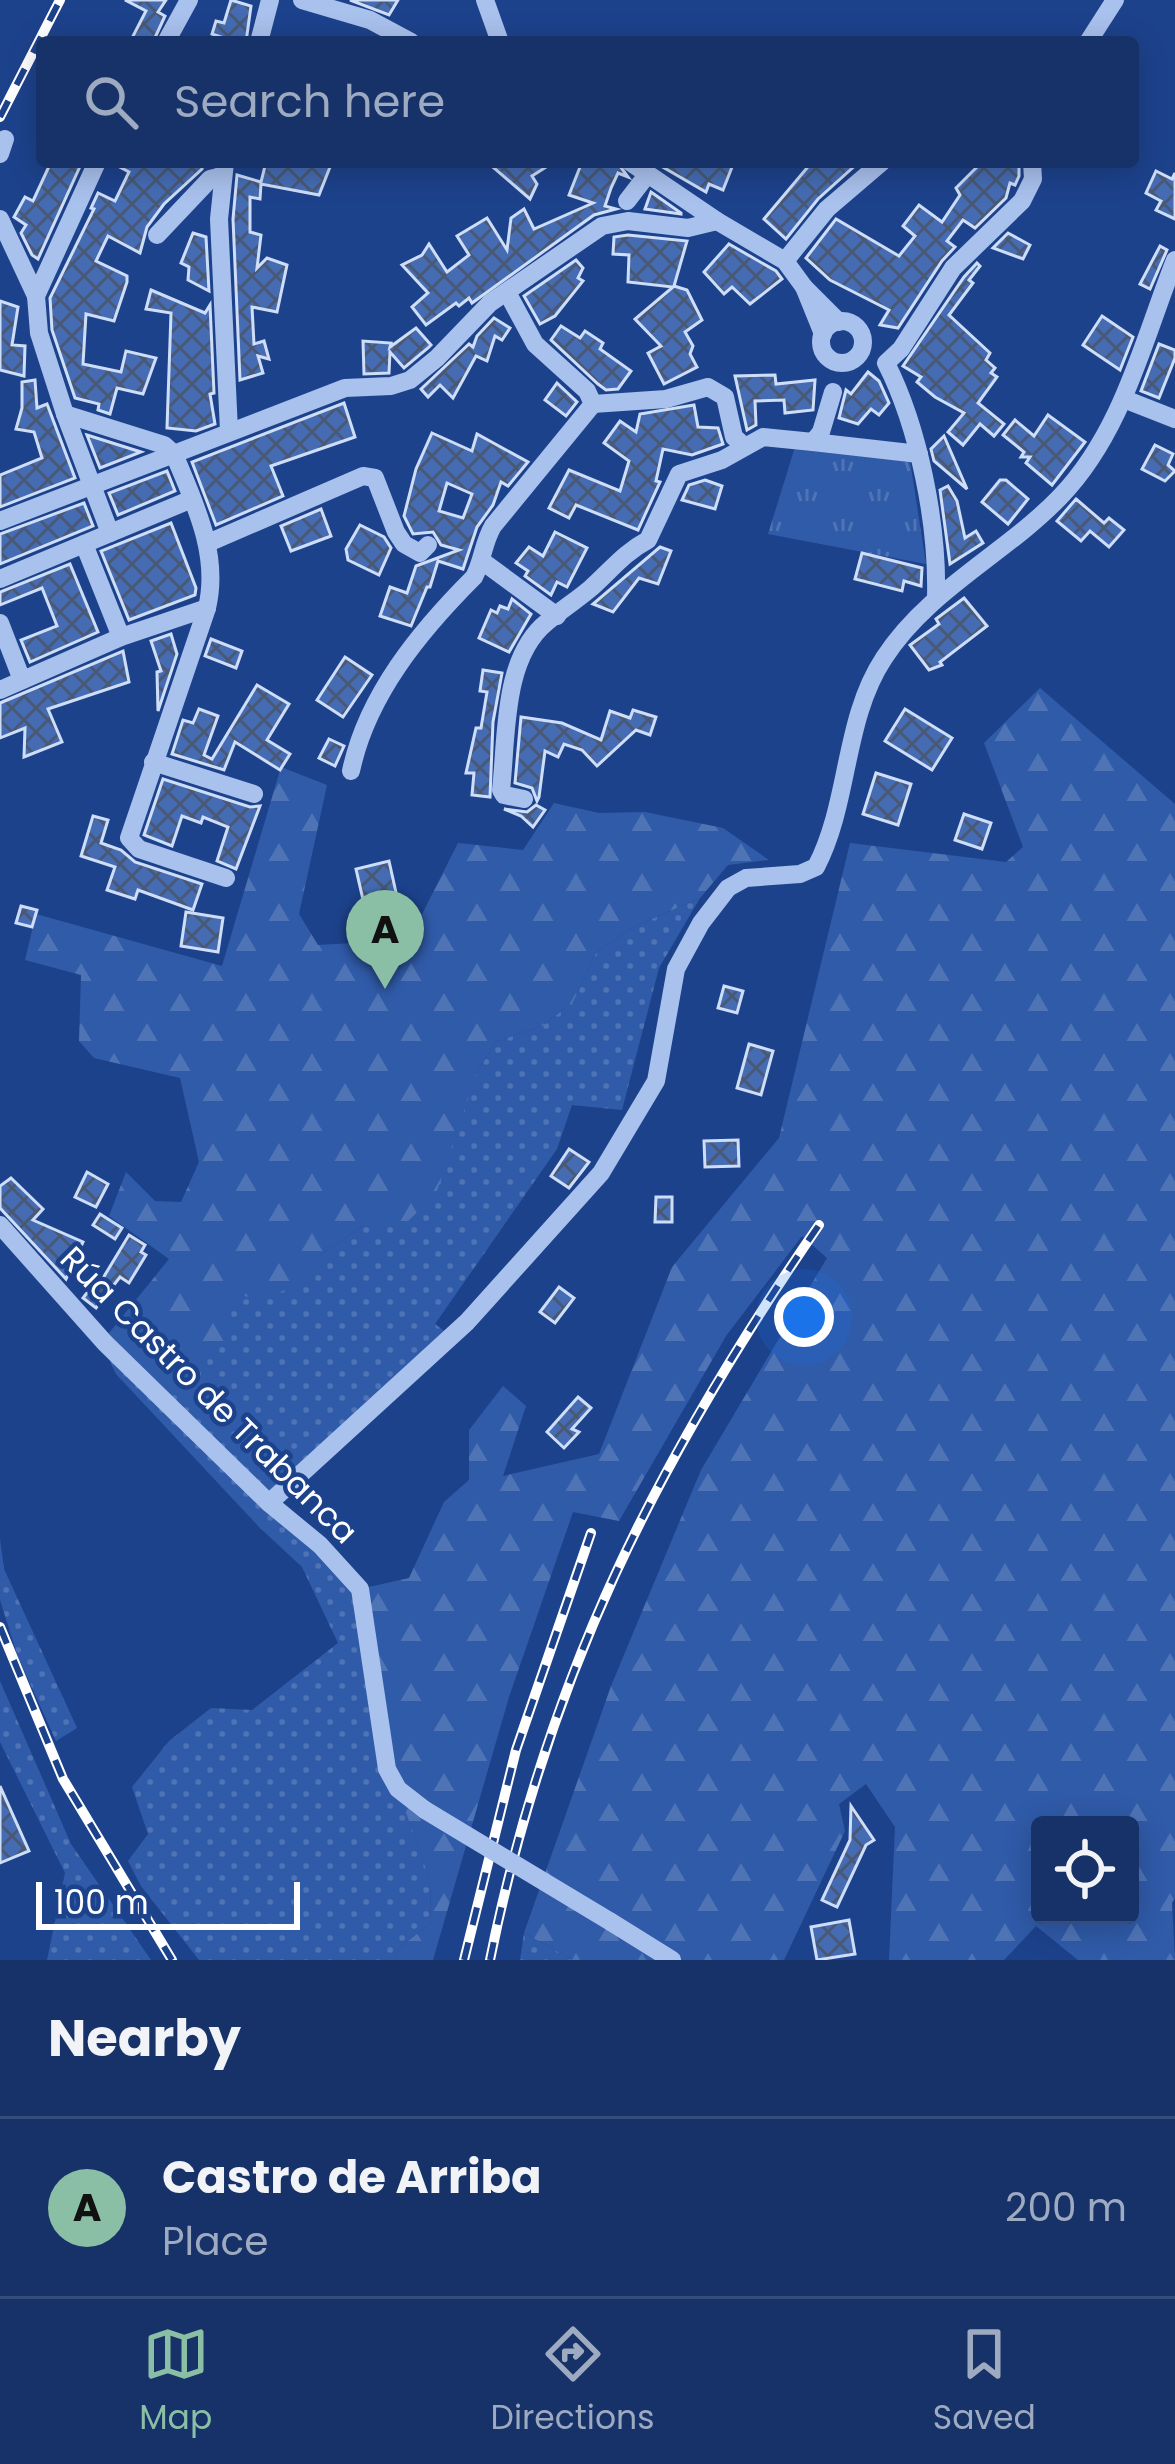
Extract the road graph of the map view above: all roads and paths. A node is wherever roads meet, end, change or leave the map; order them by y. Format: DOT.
graph roads {
  1 [pos="189,0"];
  2 [pos="270,0"];
  3 [pos="302,0"];
  4 [pos="485,0"];
  5 [pos="1115,0"];
  6 [pos="169,36"];
  7 [pos="261,36"];
  8 [pos="400,36"];
  9 [pos="498,36"];
  10 [pos="1092,36"];
  11 [pos="95,168"];
  12 [pos="637,168"];
  13 [pos="875,168"];
  14 [pos="1032,168"];
  15 [pos="223,169"];
  16 [pos="646,175"];
  17 [pos="627,201"];
  18 [pos="0,219"];
  19 [pos="717,221"];
  20 [pos="158,235"];
  21 [pos="1175,260"];
  22 [pos="785,261"];
  23 [pos="508,294"];
  24 [pos="36,296"];
  25 [pos="831,328"];
  26 [pos="862,336"];
  27 [pos="828,358"];
  28 [pos="853,360"];
  29 [pos="886,362"];
  30 [pos="833,392"];
  31 [pos="1124,399"];
  32 [pos="593,404"];
  33 [pos="65,414"];
  34 [pos="1175,418"];
  35 [pos="229,431"];
  36 [pos="813,442"];
  37 [pos="744,446"];
  38 [pos="174,454"];
  39 [pos="919,454"];
  40 [pos="92,486"];
  41 [pos="192,499"];
  42 [pos="0,521"];
  43 [pos="110,533"];
  44 [pos="208,543"];
  45 [pos="84,544"];
  46 [pos="428,545"];
  47 [pos="482,561"];
  48 [pos="0,579"];
  49 [pos="936,598"];
  50 [pos="208,608"];
  51 [pos="556,616"];
  52 [pos="0,623"];
  53 [pos="121,638"];
  54 [pos="22,680"];
  55 [pos="0,690"];
  56 [pos="153,762"];
  57 [pos="351,771"];
  58 [pos="254,794"];
  59 [pos="524,799"];
  60 [pos="226,878"];
  61 [pos="0,1225"];
  62 [pos="269,1503"];
  63 [pos="672,1960"];
  1 -- 6 [label="street"];
  2 -- 7 [label="street"];
  3 -- 8 [label="street"];
  4 -- 9 [label="street"];
  5 -- 10 [label="street"];
  11 -- 24 [label="street"];
  12 -- 16 [label="street"];
  13 -- 22 [label="street"];
  14 -- 29 [label="street"];
  15 -- 20 [label="street"];
  15 -- 35 [label="street"];
  16 -- 17 [label="street"];
  16 -- 19 [label="street"];
  18 -- 24 [label="street"];
  19 -- 22 [label="street"];
  19 -- 23 [label="street"];
  21 -- 31 [label="street"];
  22 -- 25 [label="street"];
  23 -- 32 [label="street"];
  23 -- 35 [label="street"];
  24 -- 33 [label="street"];
  25 -- 26 [label="street"];
  25 -- 27 [label="street"];
  26 -- 28 [label="street"];
  26 -- 29 [label="street"];
  27 -- 28 [label="street"];
  27 -- 30 [label="street"];
  28 -- 29 [label="street"];
  28 -- 30 [label="street"];
  29 -- 39 [label="street"];
  30 -- 36 [label="street"];
  31 -- 34 [label="street"];
  31 -- 49 [label="street"];
  32 -- 37 [label="street"];
  32 -- 47 [label="street"];
  33 -- 38 [label="street"];
  33 -- 40 [label="street"];
  35 -- 38 [label="street"];
  36 -- 37 [label="street"];
  36 -- 39 [label="street"];
  37 -- 51 [label="street"];
  38 -- 40 [label="street"];
  38 -- 41 [label="street"];
  39 -- 49 [label="street"];
  40 -- 42 [label="street"];
  40 -- 43 [label="street"];
  41 -- 43 [label="street"];
  41 -- 44 [label="street"];
  43 -- 45 [label="street"];
  44 -- 46 [label="street"];
  44 -- 50 [label="street"];
  45 -- 48 [label="street"];
  45 -- 53 [label="street"];
  47 -- 51 [label="street"];
  47 -- 57 [label="street"];
  49 -- 62 [label="street"];
  50 -- 53 [label="street"];
  50 -- 56 [label="street"];
  51 -- 59 [label="street"];
  52 -- 54 [label="street"];
  53 -- 54 [label="street"];
  54 -- 55 [label="street"];
  56 -- 58 [label="street"];
  56 -- 60 [label="street"];
  61 -- 62 [label="street, Rúa Castro de Trabanca"];
  62 -- 63 [label="street, Rúa Castro de Trabanca, bridge"];
}
